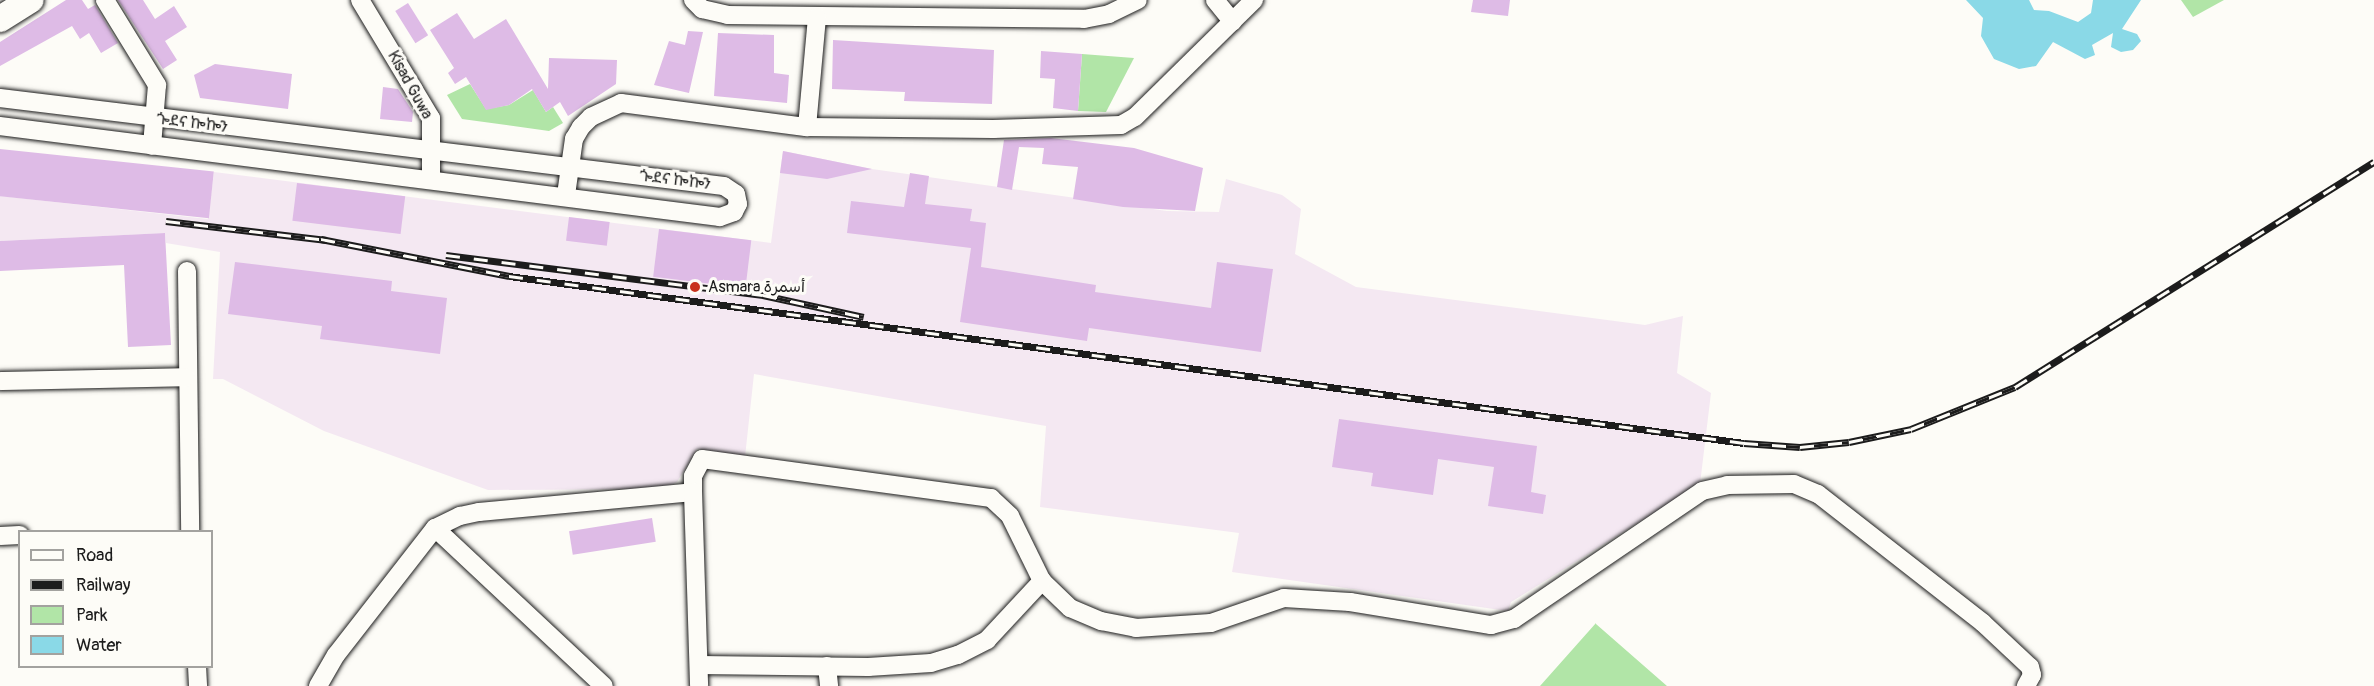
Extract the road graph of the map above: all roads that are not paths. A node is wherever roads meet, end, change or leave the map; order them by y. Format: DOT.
graph roads {
  1 [pos="30,0"];
  2 [pos="105,0"];
  3 [pos="360,0"];
  4 [pos="693,0"];
  5 [pos="1137,0"];
  6 [pos="1215,0"];
  7 [pos="1254,0"];
  8 [pos="817,18"];
  9 [pos="0,19"];
  10 [pos="1233,22"];
  11 [pos="0,98"];
  12 [pos="154,118"];
  13 [pos="0,126"];
  14 [pos="807,127"];
  15 [pos="152,146"];
  16 [pos="433,151"];
  17 [pos="569,168"];
  18 [pos="431,178"];
  19 [pos="566,195"];
  20 [pos="188,271"];
  21 [pos="186,377"];
  22 [pos="0,381"];
  23 [pos="693,492"];
  24 [pos="435,528"];
  25 [pos="189,530"];
  26 [pos="0,536"];
  27 [pos="18,536"];
  28 [pos="1042,580"];
  29 [pos="699,664"];
  30 [pos="827,666"];
  31 [pos="197,668"];
  32 [pos="198,686"];
  33 [pos="318,686"];
  34 [pos="604,686"];
  35 [pos="699,686"];
  36 [pos="829,686"];
  37 [pos="2026,686"];
  1 -- 9 [label="highway"];
  2 -- 12 [label="street"];
  3 -- 16 [label="street, Kisad Guwa"];
  4 -- 8 [label="street"];
  5 -- 8 [label="street"];
  6 -- 10 [label="street"];
  7 -- 10 [label="street"];
  8 -- 14 [label="street"];
  10 -- 14 [label="street"];
  11 -- 12 [label="street, ጐደና ኰኰን"];
  12 -- 15 [label="street"];
  12 -- 16 [label="street, ጐደና ኰኰን"];
  13 -- 15 [label="street, ጐደና ኰኰን"];
  14 -- 17 [label="street"];
  15 -- 18 [label="street, ጐደና ኰኰን"];
  16 -- 17 [label="street, ጐደና ኰኰን"];
  16 -- 18 [label="street, Kisad Guwa"];
  17 -- 19 [label="street"];
  17 -- 19 [label="street, ጐደና ኰኰን"];
  18 -- 19 [label="street, ጐደና ኰኰን"];
  20 -- 21 [label="street"];
  21 -- 22 [label="street"];
  21 -- 25 [label="street"];
  23 -- 24 [label="street"];
  23 -- 28 [label="street"];
  23 -- 29 [label="street"];
  24 -- 33 [label="street"];
  24 -- 34 [label="street"];
  26 -- 27 [label="street"];
  28 -- 30 [label="street"];
  28 -- 37 [label="street"];
  29 -- 30 [label="street"];
  29 -- 35 [label="street"];
  30 -- 36 [label="street"];
  31 -- 32 [label="street"];
}
